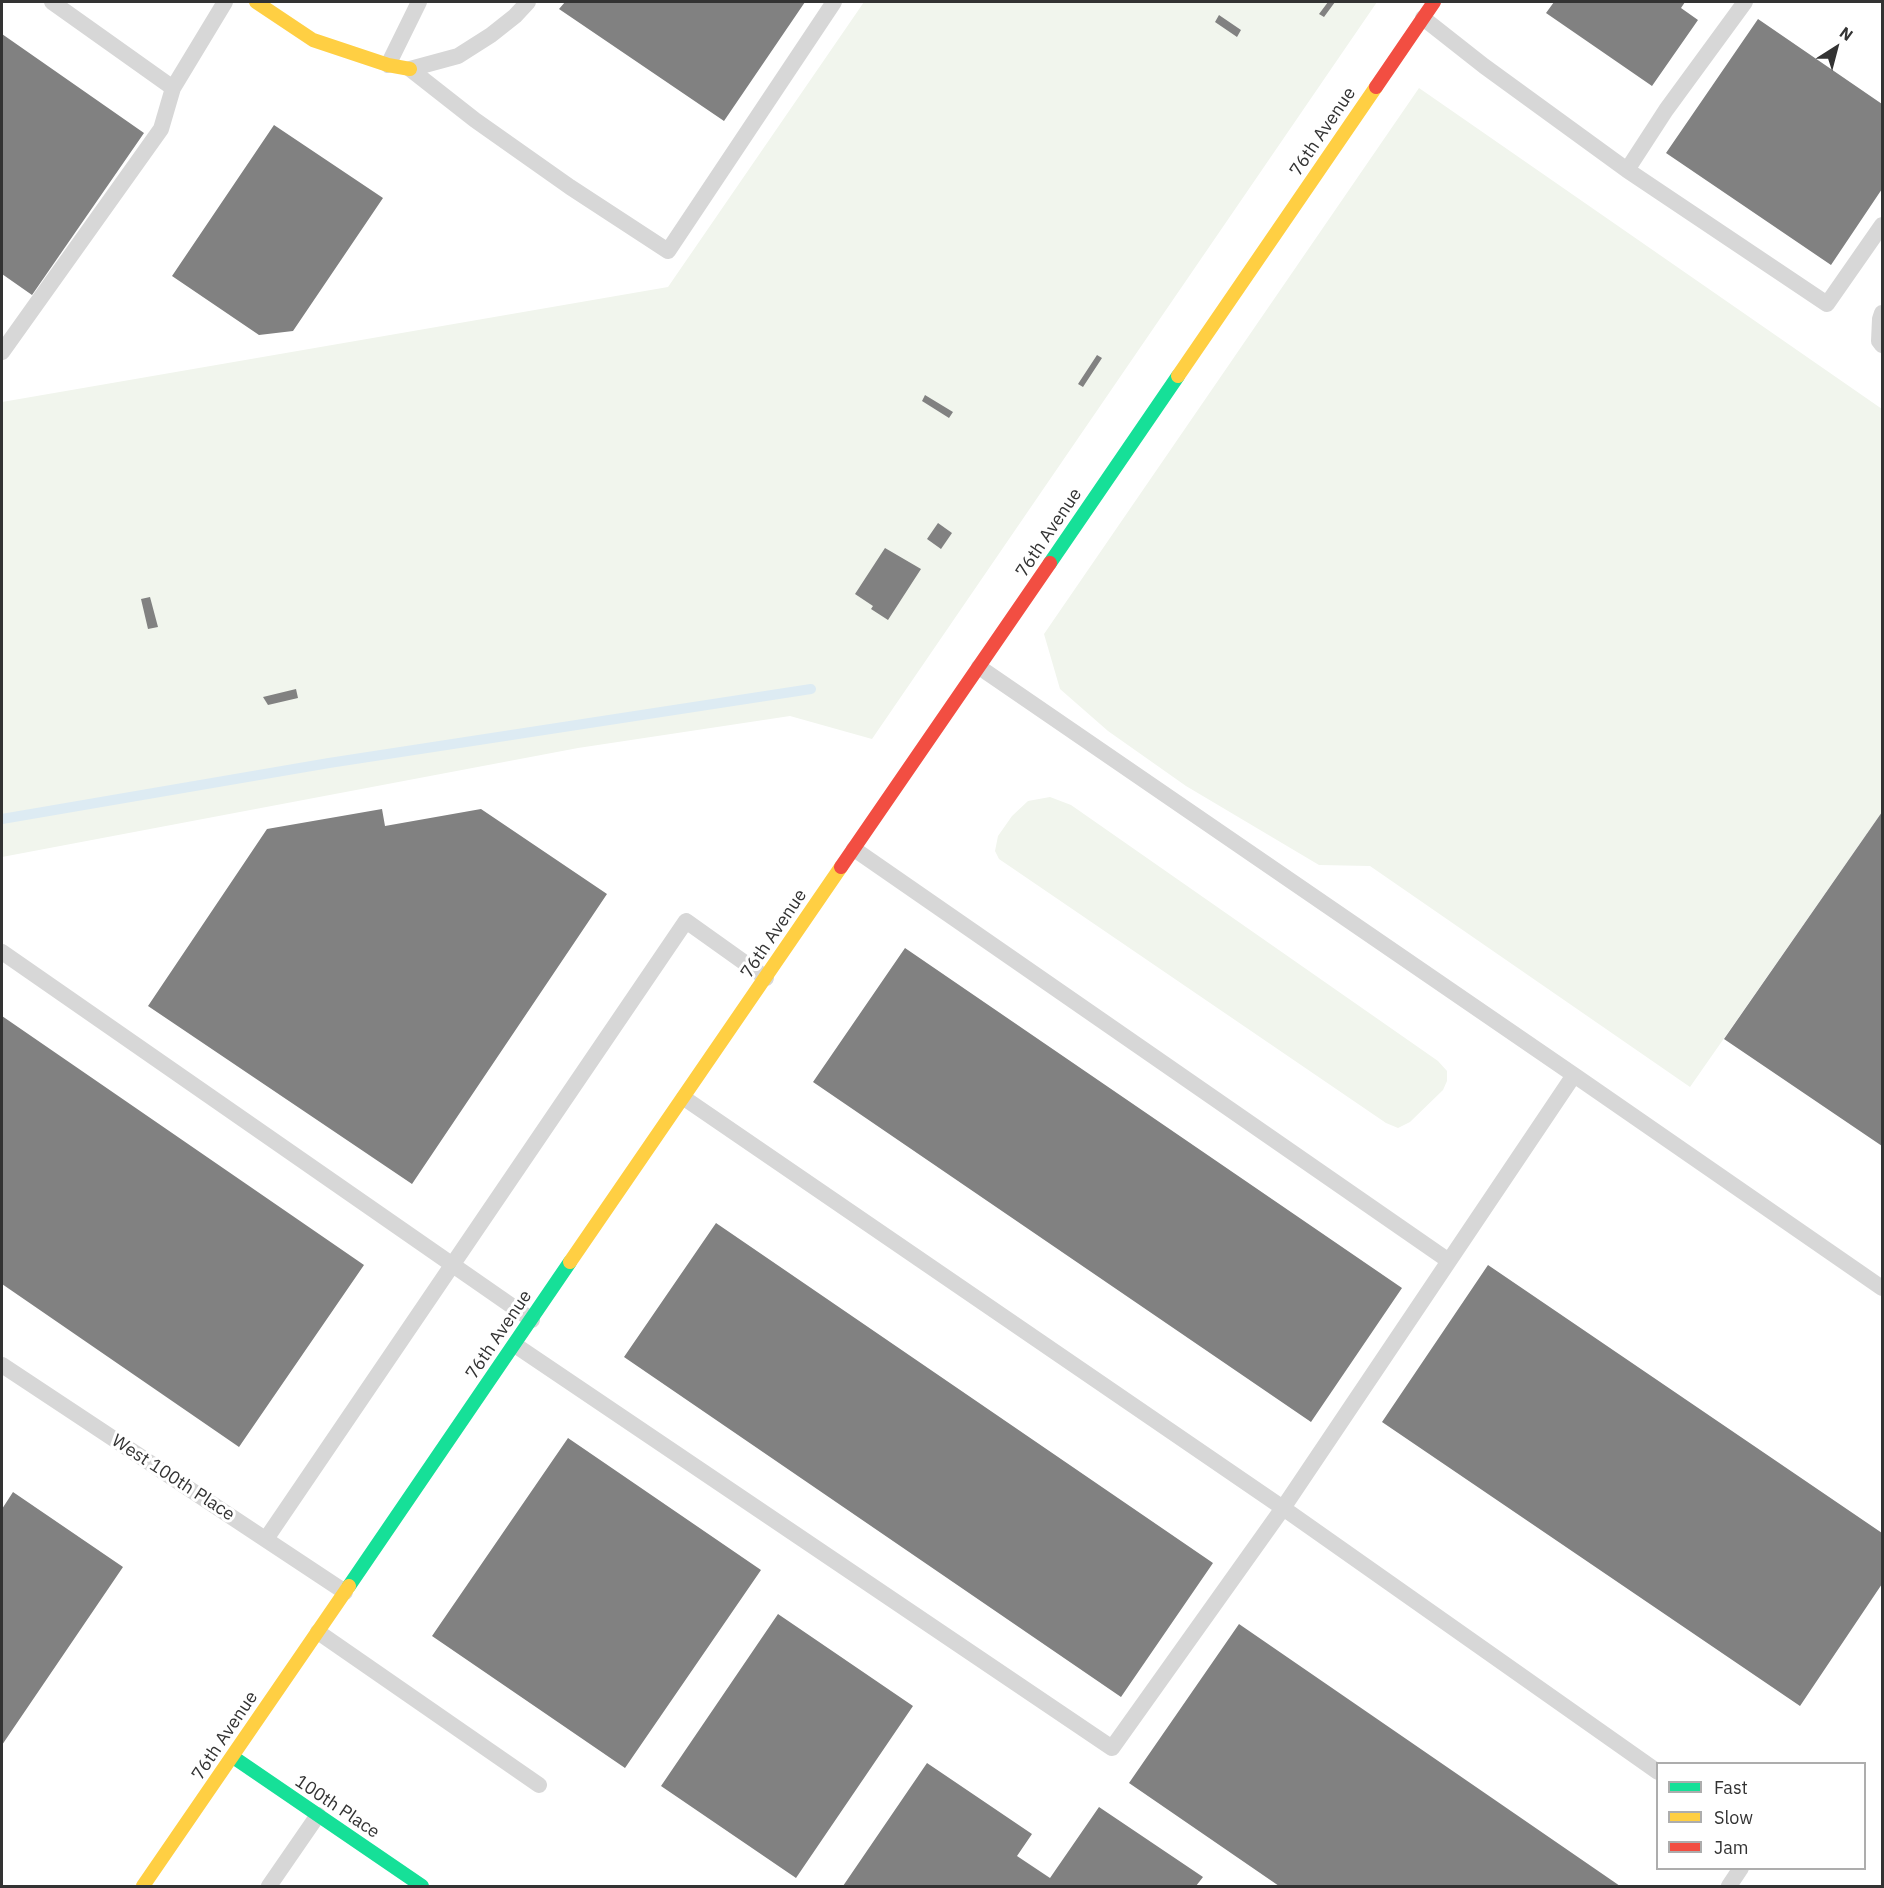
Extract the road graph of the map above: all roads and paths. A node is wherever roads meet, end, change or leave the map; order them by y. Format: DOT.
graph roads {
  1 [pos="52,2"];
  2 [pos="225,2"];
  3 [pos="256,2"];
  4 [pos="419,2"];
  5 [pos="528,2"];
  6 [pos="834,2"];
  7 [pos="1434,2"];
  8 [pos="1745,2"];
  9 [pos="1423,18"];
  10 [pos="388,64"];
  11 [pos="410,69"];
  12 [pos="173,88"];
  13 [pos="1627,170"];
  14 [pos="1882,225"];
  15 [pos="1882,313"];
  16 [pos="1882,345"];
  17 [pos="2,352"];
  18 [pos="979,667"];
  19 [pos="854,849"];
  20 [pos="2,952"];
  21 [pos="766,978"];
  22 [pos="1574,1075"];
  23 [pos="684,1098"];
  24 [pos="1449,1261"];
  25 [pos="453,1264"];
  26 [pos="1882,1288"];
  27 [pos="532,1320"];
  28 [pos="515,1345"];
  29 [pos="2,1365"];
  30 [pos="1283,1508"];
  31 [pos="266,1539"];
  32 [pos="345,1592"];
  33 [pos="318,1632"];
  34 [pos="232,1757"];
  35 [pos="1656,1771"];
  36 [pos="539,1785"];
  37 [pos="318,1815"];
  38 [pos="1741,1870"];
  39 [pos="143,1887"];
  40 [pos="269,1887"];
  41 [pos="422,1887"];
  42 [pos="1729,1887"];
  1 -- 12 [label="lane"];
  2 -- 12 [label="lane"];
  3 -- 10 [label="street"];
  4 -- 10 [label="lane"];
  5 -- 11 [label="lane"];
  6 -- 11 [label="lane"];
  7 -- 9 [label="street, 76th Avenue"];
  8 -- 13 [label="lane"];
  9 -- 13 [label="lane"];
  9 -- 18 [label="street, 76th Avenue"];
  10 -- 11 [label="street"];
  12 -- 17 [label="lane"];
  13 -- 14 [label="lane"];
  15 -- 16 [label="lane"];
  18 -- 19 [label="street, 76th Avenue"];
  18 -- 22 [label="lane"];
  19 -- 21 [label="street, 76th Avenue"];
  19 -- 24 [label="lane"];
  20 -- 25 [label="lane"];
  21 -- 23 [label="street, 76th Avenue"];
  21 -- 25 [label="lane"];
  22 -- 24 [label="lane"];
  22 -- 26 [label="lane"];
  23 -- 27 [label="street, 76th Avenue"];
  23 -- 30 [label="lane"];
  24 -- 30 [label="lane"];
  25 -- 27 [label="lane"];
  25 -- 31 [label="lane"];
  27 -- 28 [label="street, 76th Avenue"];
  28 -- 30 [label="lane"];
  28 -- 32 [label="street, 76th Avenue"];
  29 -- 31 [label="lane, West 100th Place"];
  30 -- 35 [label="lane"];
  31 -- 32 [label="lane, West 100th Place"];
  32 -- 33 [label="street, 76th Avenue"];
  33 -- 34 [label="street, 76th Avenue"];
  33 -- 36 [label="lane"];
  34 -- 37 [label="street, 100th Place"];
  34 -- 39 [label="street, 76th Avenue"];
  37 -- 40 [label="lane"];
  37 -- 41 [label="street, 100th Place"];
  38 -- 42 [label="lane"];
}
